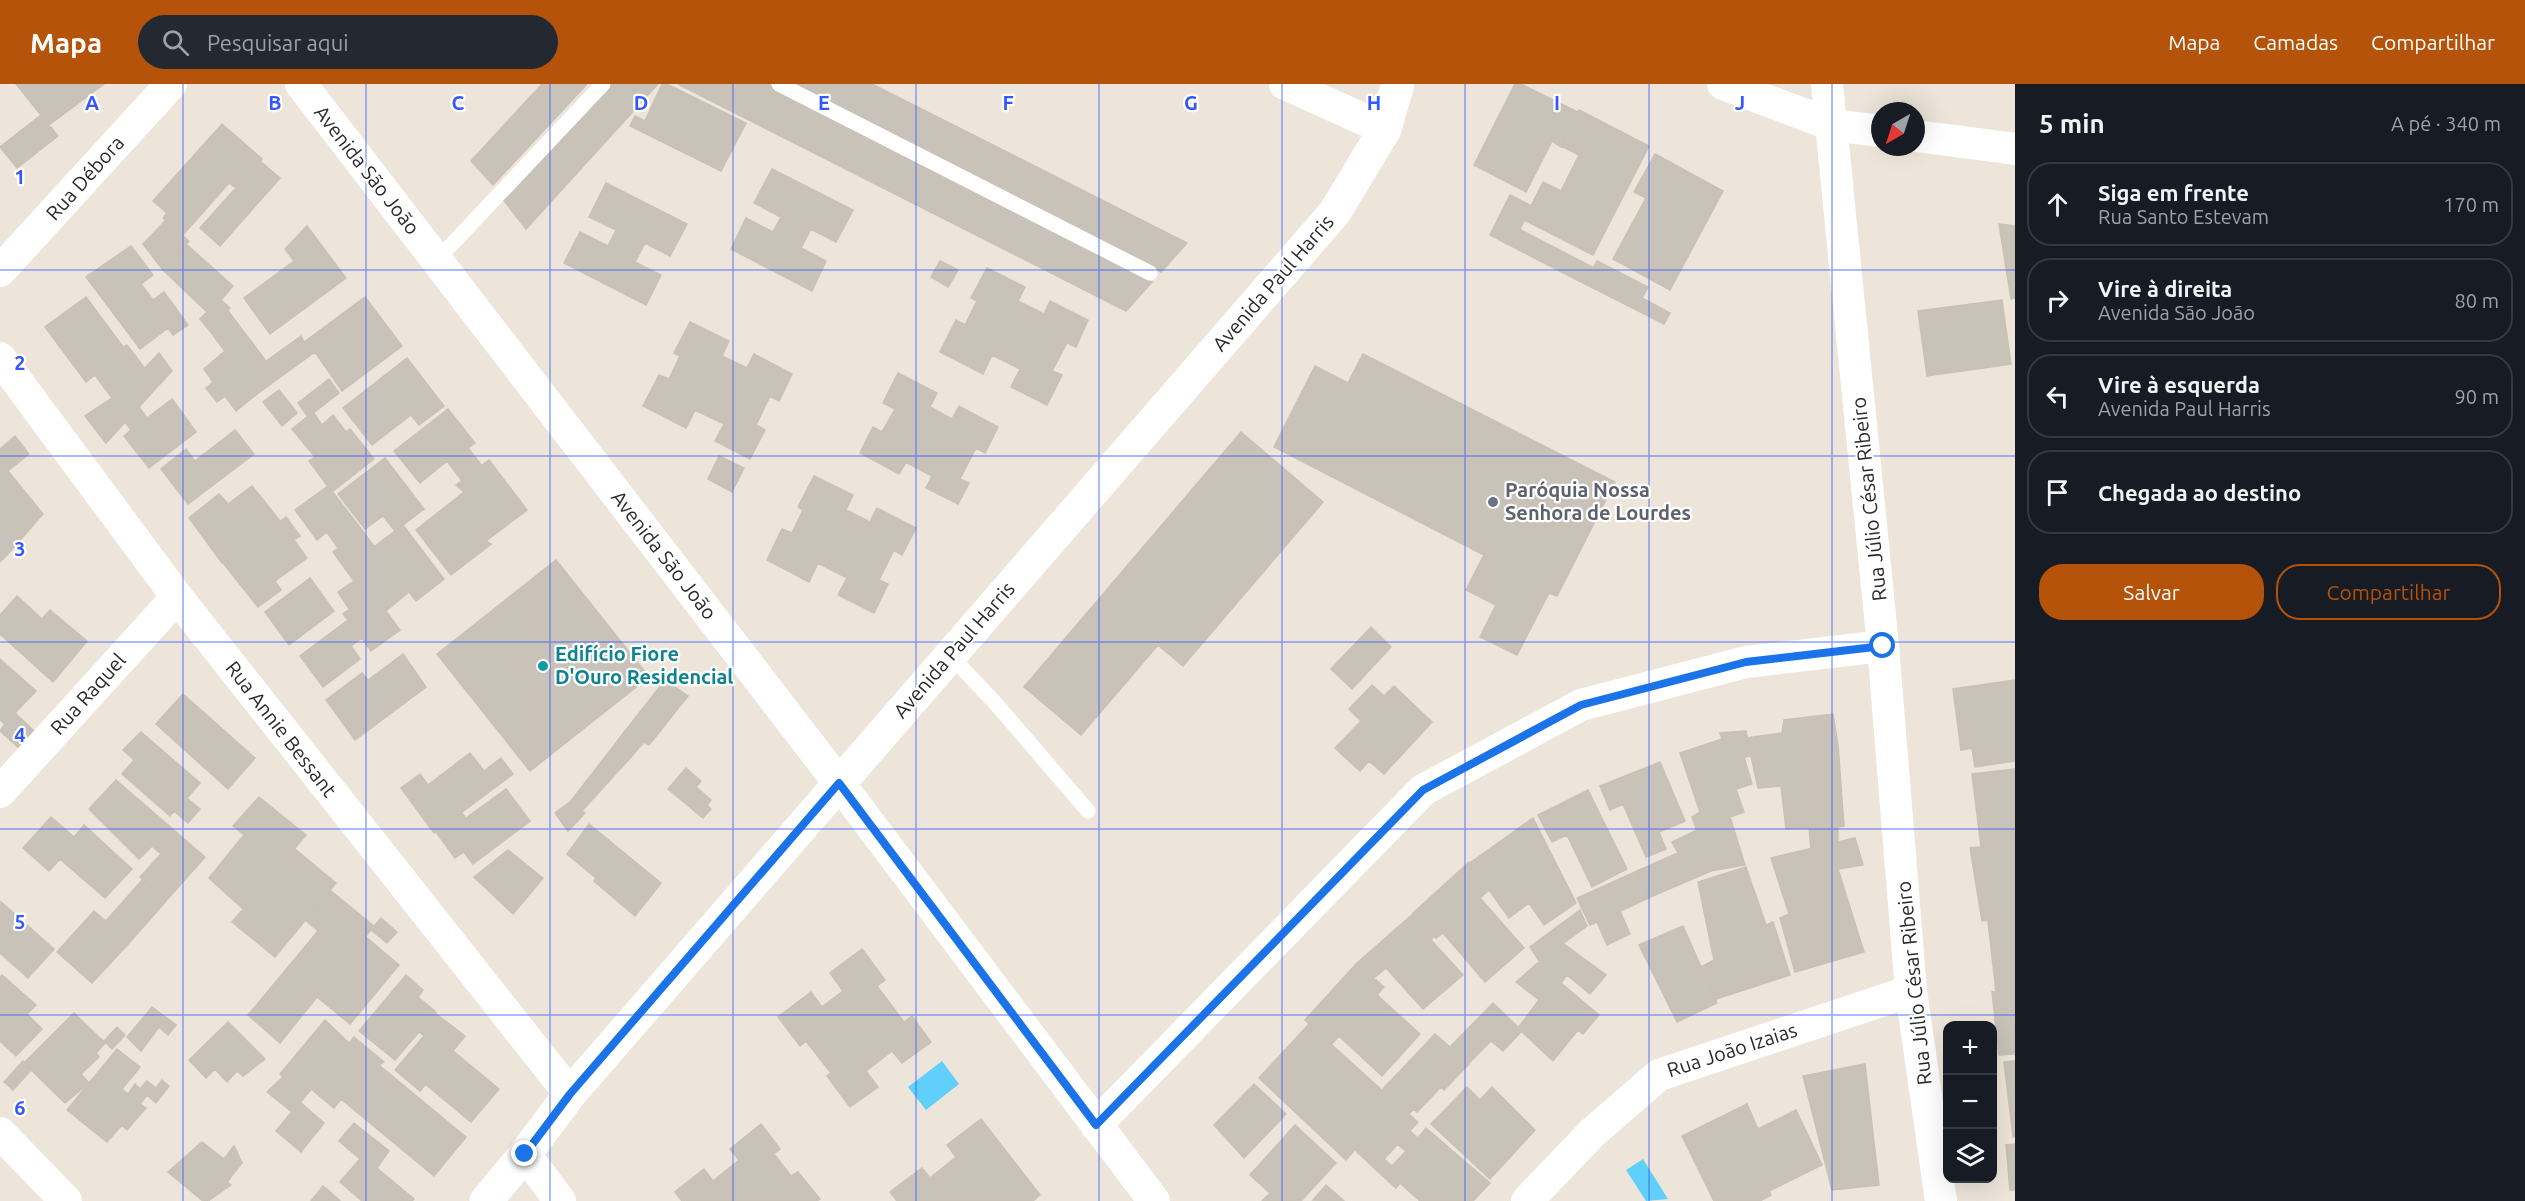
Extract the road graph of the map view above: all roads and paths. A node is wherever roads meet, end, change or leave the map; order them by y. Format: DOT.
graph roads {
  1 [pos="171,84"];
  2 [pos="301,84"];
  3 [pos="603,84"];
  4 [pos="779,84"];
  5 [pos="1285,84"];
  6 [pos="1398,84"];
  7 [pos="1723,84"];
  8 [pos="1827,84"];
  9 [pos="1832,125"];
  10 [pos="1385,129"];
  11 [pos="1871,130"];
  12 [pos="1925,137"];
  13 [pos="2015,149"];
  14 [pos="437,260"];
  15 [pos="0,271"];
  16 [pos="1150,273"];
  17 [pos="0,358"];
  18 [pos="177,597"];
  19 [pos="1883,646"];
  20 [pos="950,655"];
  21 [pos="839,783"];
  22 [pos="0,792"];
  23 [pos="1088,812"];
  24 [pos="1911,991"];
  25 [pos="570,1094"];
  26 [pos="1096,1125"];
  27 [pos="0,1133"];
  28 [pos="525,1154"];
  29 [pos="66,1201"];
  30 [pos="486,1201"];
  31 [pos="560,1201"];
  32 [pos="1154,1201"];
  33 [pos="1527,1201"];
  34 [pos="1941,1201"];
  1 -- 15 [label="street, Rua Débora"];
  2 -- 14 [label="street, Avenida São João"];
  3 -- 14 [label="lane"];
  4 -- 16 [label="lane"];
  5 -- 10 [label="street"];
  6 -- 10 [label="street, Avenida Paul Harris"];
  7 -- 9 [label="street"];
  8 -- 9 [label="street, Rua Júlio César Ribeiro"];
  9 -- 11 [label="street"];
  9 -- 19 [label="street, Rua Júlio César Ribeiro"];
  10 -- 20 [label="street, Avenida Paul Harris"];
  12 -- 13 [label="street"];
  14 -- 21 [label="street, Avenida São João"];
  17 -- 18 [label="street, Rua Annie Bessant"];
  18 -- 22 [label="street, Rua Raquel"];
  18 -- 25 [label="street, Rua Annie Bessant"];
  19 -- 24 [label="street, Rua Júlio César Ribeiro"];
  19 -- 26 [label="street"];
  20 -- 21 [label="street, Avenida Paul Harris"];
  20 -- 23 [label="lane"];
  21 -- 25 [label="street, Avenida Paul Harris"];
  21 -- 26 [label="street, Avenida São João"];
  24 -- 33 [label="street, Rua João Izaias"];
  24 -- 34 [label="street, Rua Júlio César Ribeiro"];
  25 -- 28 [label="street, Avenida Paul Harris"];
  26 -- 32 [label="street, Avenida São João"];
  27 -- 29 [label="street"];
  28 -- 30 [label="street, Avenida Paul Harris"];
  28 -- 31 [label="street"];
}
